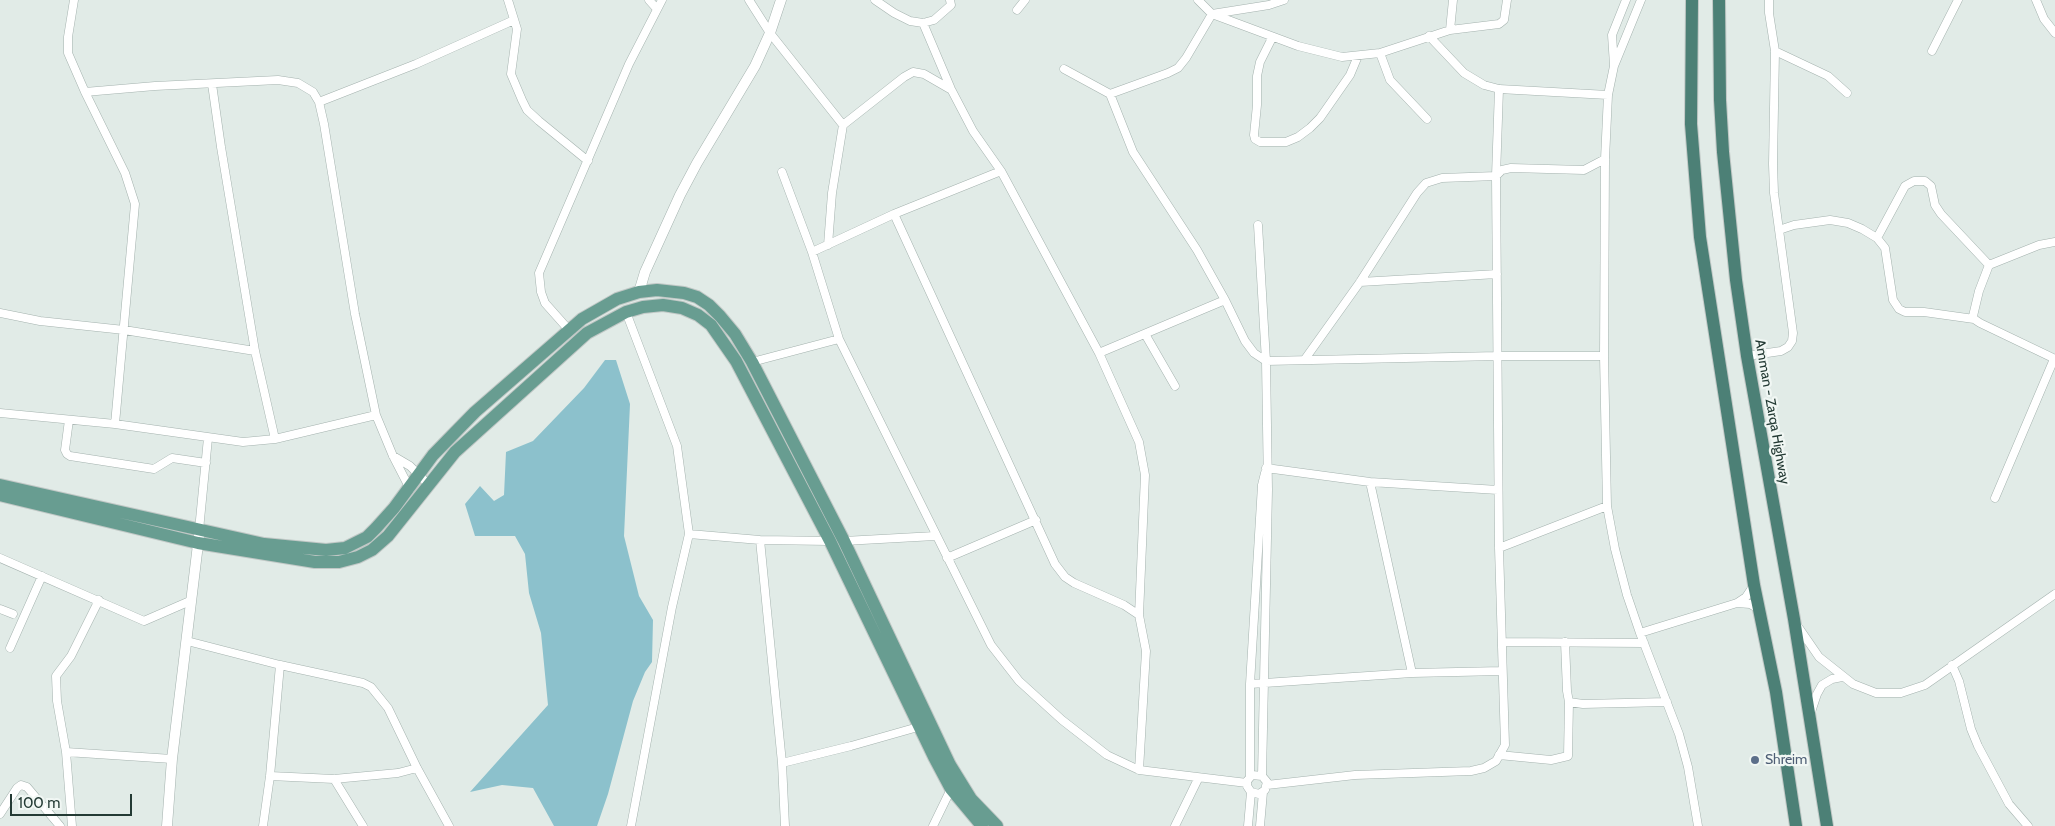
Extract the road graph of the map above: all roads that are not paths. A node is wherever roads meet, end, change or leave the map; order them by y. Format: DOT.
graph roads {
  1 [pos="74,0"];
  2 [pos="508,0"];
  3 [pos="649,0"];
  4 [pos="662,0"];
  5 [pos="749,0"];
  6 [pos="781,0"];
  7 [pos="875,0"];
  8 [pos="950,0"];
  9 [pos="1025,0"];
  10 [pos="1198,0"];
  11 [pos="1284,0"];
  12 [pos="1453,0"];
  13 [pos="1507,0"];
  14 [pos="1626,0"];
  15 [pos="1641,0"];
  16 [pos="1692,0"];
  17 [pos="1719,0"];
  18 [pos="1769,0"];
  19 [pos="1958,0"];
  20 [pos="2036,0"];
  21 [pos="657,9"];
  22 [pos="1017,10"];
  23 [pos="1212,14"];
  24 [pos="514,20"];
  25 [pos="923,23"];
  26 [pos="1450,30"];
  27 [pos="770,33"];
  28 [pos="2055,33"];
  29 [pos="1430,36"];
  30 [pos="1272,38"];
  31 [pos="1775,51"];
  32 [pos="1932,51"];
  33 [pos="1380,53"];
  34 [pos="1358,56"];
  35 [pos="1614,66"];
  36 [pos="1064,70"];
  37 [pos="212,84"];
  38 [pos="951,89"];
  39 [pos="1498,89"];
  40 [pos="85,92"];
  41 [pos="1847,93"];
  42 [pos="1110,94"];
  43 [pos="1608,95"];
  44 [pos="319,102"];
  45 [pos="1428,119"];
  46 [pos="843,125"];
  47 [pos="1604,158"];
  48 [pos="588,161"];
  49 [pos="1001,171"];
  50 [pos="782,172"];
  51 [pos="1496,176"];
  52 [pos="894,214"];
  53 [pos="1258,225"];
  54 [pos="1779,230"];
  55 [pos="1877,238"];
  56 [pos="2055,242"];
  57 [pos="828,245"];
  58 [pos="812,252"];
  59 [pos="1989,265"];
  60 [pos="645,272"];
  61 [pos="1496,274"];
  62 [pos="1360,282"];
  63 [pos="658,290"];
  64 [pos="639,292"];
  65 [pos="1225,300"];
  66 [pos="626,312"];
  67 [pos="0,313"];
  68 [pos="1974,319"];
  69 [pos="124,330"];
  70 [pos="569,330"];
  71 [pos="1146,334"];
  72 [pos="839,339"];
  73 [pos="256,351"];
  74 [pos="1099,353"];
  75 [pos="1498,356"];
  76 [pos="1604,356"];
  77 [pos="1747,356"];
  78 [pos="1304,359"];
  79 [pos="2054,359"];
  80 [pos="1266,361"];
  81 [pos="752,362"];
  82 [pos="1175,386"];
  83 [pos="761,393"];
  84 [pos="0,413"];
  85 [pos="376,414"];
  86 [pos="69,420"];
  87 [pos="115,424"];
  88 [pos="208,438"];
  89 [pos="275,439"];
  90 [pos="393,456"];
  91 [pos="206,463"];
  92 [pos="1266,468"];
  93 [pos="418,474"];
  94 [pos="0,476"];
  95 [pos="1370,482"];
  96 [pos="428,484"];
  97 [pos="409,487"];
  98 [pos="1498,490"];
  99 [pos="3,492"];
  100 [pos="420,496"];
  101 [pos="1995,498"];
  102 [pos="1607,506"];
  103 [pos="1036,520"];
  104 [pos="199,530"];
  105 [pos="689,534"];
  106 [pos="935,536"];
  107 [pos="760,540"];
  108 [pos="830,541"];
  109 [pos="844,541"];
  110 [pos="198,544"];
  111 [pos="1498,548"];
  112 [pos="0,558"];
  113 [pos="947,558"];
  114 [pos="42,576"];
  115 [pos="1754,585"];
  116 [pos="2055,594"];
  117 [pos="99,600"];
  118 [pos="190,601"];
  119 [pos="1737,604"];
  120 [pos="0,608"];
  121 [pos="1759,609"];
  122 [pos="13,614"];
  123 [pos="1139,615"];
  124 [pos="1794,619"];
  125 [pos="1640,632"];
  126 [pos="187,641"];
  127 [pos="1502,642"];
  128 [pos="1565,642"];
  129 [pos="1644,643"];
  130 [pos="10,648"];
  131 [pos="280,665"];
  132 [pos="1952,665"];
  133 [pos="1502,671"];
  134 [pos="1412,673"];
  135 [pos="1842,677"];
  136 [pos="1264,683"];
  137 [pos="1250,684"];
  138 [pos="1569,702"];
  139 [pos="1667,702"];
  140 [pos="1810,717"];
  141 [pos="918,726"];
  142 [pos="66,752"];
  143 [pos="1500,755"];
  144 [pos="172,759"];
  145 [pos="782,763"];
  146 [pos="417,768"];
  147 [pos="1139,770"];
  148 [pos="270,776"];
  149 [pos="1262,776"];
  150 [pos="334,778"];
  151 [pos="1198,779"];
  152 [pos="1249,780"];
  153 [pos="1265,788"];
  154 [pos="951,789"];
  155 [pos="1251,792"];
  156 [pos="0,814"];
  157 [pos="60,826"];
  158 [pos="72,826"];
  159 [pos="167,826"];
  160 [pos="263,826"];
  161 [pos="362,826"];
  162 [pos="449,826"];
  163 [pos="632,826"];
  164 [pos="785,826"];
  165 [pos="933,826"];
  166 [pos="982,826"];
  167 [pos="997,826"];
  168 [pos="1175,826"];
  169 [pos="1248,826"];
  170 [pos="1260,826"];
  171 [pos="1698,826"];
  172 [pos="1796,826"];
  173 [pos="1827,826"];
  174 [pos="2028,826"];
  1 -- 40 [label="street"];
  2 -- 24 [label="street"];
  3 -- 21 [label="street"];
  4 -- 21 [label="street"];
  5 -- 27 [label="street"];
  6 -- 27 [label="street"];
  7 -- 25 [label="street"];
  8 -- 25 [label="street"];
  9 -- 22 [label="street"];
  10 -- 23 [label="street"];
  11 -- 23 [label="street"];
  12 -- 26 [label="street"];
  13 -- 26 [label="street"];
  14 -- 35 [label="street"];
  15 -- 35 [label="street"];
  16 -- 115 [label="highway"];
  17 -- 77 [label="highway, Amman - Zarqa Highway"];
  18 -- 31 [label="street"];
  19 -- 32 [label="street"];
  20 -- 28 [label="street"];
  21 -- 48 [label="street"];
  23 -- 30 [label="street"];
  23 -- 42 [label="street"];
  24 -- 44 [label="street"];
  24 -- 48 [label="street"];
  25 -- 38 [label="street"];
  26 -- 29 [label="street"];
  27 -- 46 [label="street"];
  27 -- 60 [label="street"];
  29 -- 33 [label="street"];
  29 -- 39 [label="street"];
  30 -- 34 [label="street"];
  30 -- 34 [label="street"];
  31 -- 41 [label="street"];
  31 -- 54 [label="street"];
  33 -- 34 [label="street"];
  33 -- 45 [label="street"];
  35 -- 43 [label="street"];
  36 -- 42 [label="street"];
  37 -- 40 [label="street"];
  37 -- 44 [label="street"];
  37 -- 73 [label="street"];
  38 -- 46 [label="street"];
  38 -- 49 [label="street"];
  39 -- 43 [label="street"];
  39 -- 51 [label="street"];
  40 -- 69 [label="street"];
  42 -- 65 [label="street"];
  43 -- 47 [label="street"];
  44 -- 85 [label="street"];
  46 -- 57 [label="street"];
  47 -- 51 [label="street"];
  47 -- 76 [label="street"];
  48 -- 70 [label="street"];
  49 -- 52 [label="street"];
  49 -- 74 [label="street"];
  50 -- 58 [label="street"];
  51 -- 61 [label="street"];
  51 -- 62 [label="street"];
  52 -- 57 [label="street"];
  52 -- 103 [label="street"];
  53 -- 80 [label="street"];
  54 -- 55 [label="street"];
  54 -- 77 [label="street"];
  55 -- 59 [label="street"];
  55 -- 68 [label="street"];
  56 -- 59 [label="street"];
  57 -- 58 [label="street"];
  58 -- 72 [label="street"];
  59 -- 68 [label="street"];
  60 -- 63 [label="street"];
  60 -- 64 [label="street"];
  61 -- 62 [label="street"];
  61 -- 75 [label="street"];
  62 -- 78 [label="street"];
  63 -- 64 [label="main road"];
  63 -- 81 [label="main road"];
  64 -- 70 [label="main road"];
  65 -- 71 [label="street"];
  65 -- 80 [label="street"];
  66 -- 83 [label="main road"];
  66 -- 96 [label="main road"];
  66 -- 105 [label="street"];
  67 -- 69 [label="street"];
  68 -- 79 [label="street"];
  69 -- 73 [label="street"];
  69 -- 87 [label="street"];
  70 -- 93 [label="main road"];
  71 -- 74 [label="street"];
  71 -- 82 [label="street"];
  72 -- 81 [label="street"];
  72 -- 106 [label="street"];
  73 -- 89 [label="street"];
  74 -- 123 [label="street"];
  75 -- 76 [label="street"];
  75 -- 78 [label="street"];
  75 -- 98 [label="street"];
  76 -- 102 [label="street"];
  77 -- 124 [label="highway, Amman - Zarqa Highway"];
  78 -- 80 [label="street"];
  79 -- 101 [label="street"];
  80 -- 92 [label="street"];
  81 -- 83 [label="main road"];
  83 -- 108 [label="main road"];
  83 -- 109 [label="main road"];
  84 -- 86 [label="street"];
  85 -- 89 [label="street"];
  85 -- 90 [label="street"];
  86 -- 87 [label="street"];
  86 -- 91 [label="street"];
  87 -- 88 [label="street"];
  88 -- 89 [label="street"];
  88 -- 91 [label="street"];
  90 -- 93 [label="street"];
  90 -- 97 [label="street"];
  91 -- 104 [label="street"];
  92 -- 95 [label="street"];
  92 -- 136 [label="street"];
  92 -- 137 [label="street"];
  93 -- 96 [label="street"];
  93 -- 97 [label="main road"];
  94 -- 99 [label="main road"];
  95 -- 98 [label="street"];
  95 -- 134 [label="street"];
  96 -- 100 [label="main road"];
  97 -- 100 [label="street"];
  97 -- 104 [label="main road"];
  98 -- 111 [label="street"];
  99 -- 104 [label="main road"];
  99 -- 110 [label="main road"];
  100 -- 110 [label="main road"];
  102 -- 111 [label="street"];
  102 -- 125 [label="street"];
  103 -- 113 [label="street"];
  103 -- 123 [label="street"];
  104 -- 110 [label="street"];
  105 -- 107 [label="street"];
  105 -- 163 [label="street"];
  106 -- 109 [label="street"];
  106 -- 113 [label="street"];
  107 -- 108 [label="street"];
  107 -- 145 [label="street"];
  108 -- 141 [label="main road"];
  109 -- 167 [label="main road"];
  110 -- 118 [label="street"];
  111 -- 127 [label="street"];
  112 -- 114 [label="street"];
  113 -- 147 [label="street"];
  114 -- 117 [label="street"];
  114 -- 130 [label="street"];
  115 -- 119 [label="street"];
  115 -- 121 [label="highway"];
  116 -- 132 [label="street"];
  117 -- 118 [label="street"];
  117 -- 142 [label="street"];
  118 -- 126 [label="street"];
  119 -- 121 [label="street"];
  119 -- 125 [label="street"];
  120 -- 122 [label="street"];
  121 -- 172 [label="highway"];
  123 -- 147 [label="street"];
  124 -- 135 [label="street"];
  124 -- 140 [label="highway, Amman - Zarqa Highway"];
  125 -- 129 [label="street"];
  126 -- 131 [label="street"];
  126 -- 144 [label="street"];
  127 -- 128 [label="street"];
  127 -- 133 [label="street"];
  128 -- 129 [label="street"];
  128 -- 138 [label="street"];
  129 -- 139 [label="street"];
  131 -- 146 [label="street"];
  131 -- 148 [label="street"];
  132 -- 135 [label="street"];
  132 -- 174 [label="street"];
  133 -- 134 [label="street"];
  133 -- 143 [label="street"];
  134 -- 136 [label="street"];
  135 -- 140 [label="street"];
  136 -- 137 [label="street"];
  136 -- 149 [label="street"];
  137 -- 152 [label="street"];
  138 -- 139 [label="street"];
  138 -- 143 [label="street"];
  139 -- 171 [label="street"];
  140 -- 173 [label="highway, Amman - Zarqa Highway"];
  141 -- 145 [label="street"];
  141 -- 154 [label="main road"];
  142 -- 144 [label="street"];
  142 -- 158 [label="street"];
  143 -- 153 [label="street"];
  144 -- 159 [label="street"];
  145 -- 164 [label="street"];
  146 -- 150 [label="street"];
  146 -- 162 [label="street"];
  147 -- 151 [label="street"];
  148 -- 150 [label="street"];
  148 -- 160 [label="street"];
  149 -- 152 [label="street"];
  149 -- 153 [label="street"];
  150 -- 161 [label="street"];
  151 -- 152 [label="street"];
  151 -- 168 [label="street"];
  152 -- 155 [label="street"];
  153 -- 155 [label="street"];
  153 -- 170 [label="street"];
  154 -- 165 [label="street"];
  154 -- 166 [label="main road"];
  155 -- 169 [label="street"];
  156 -- 157 [label="street"];
}
